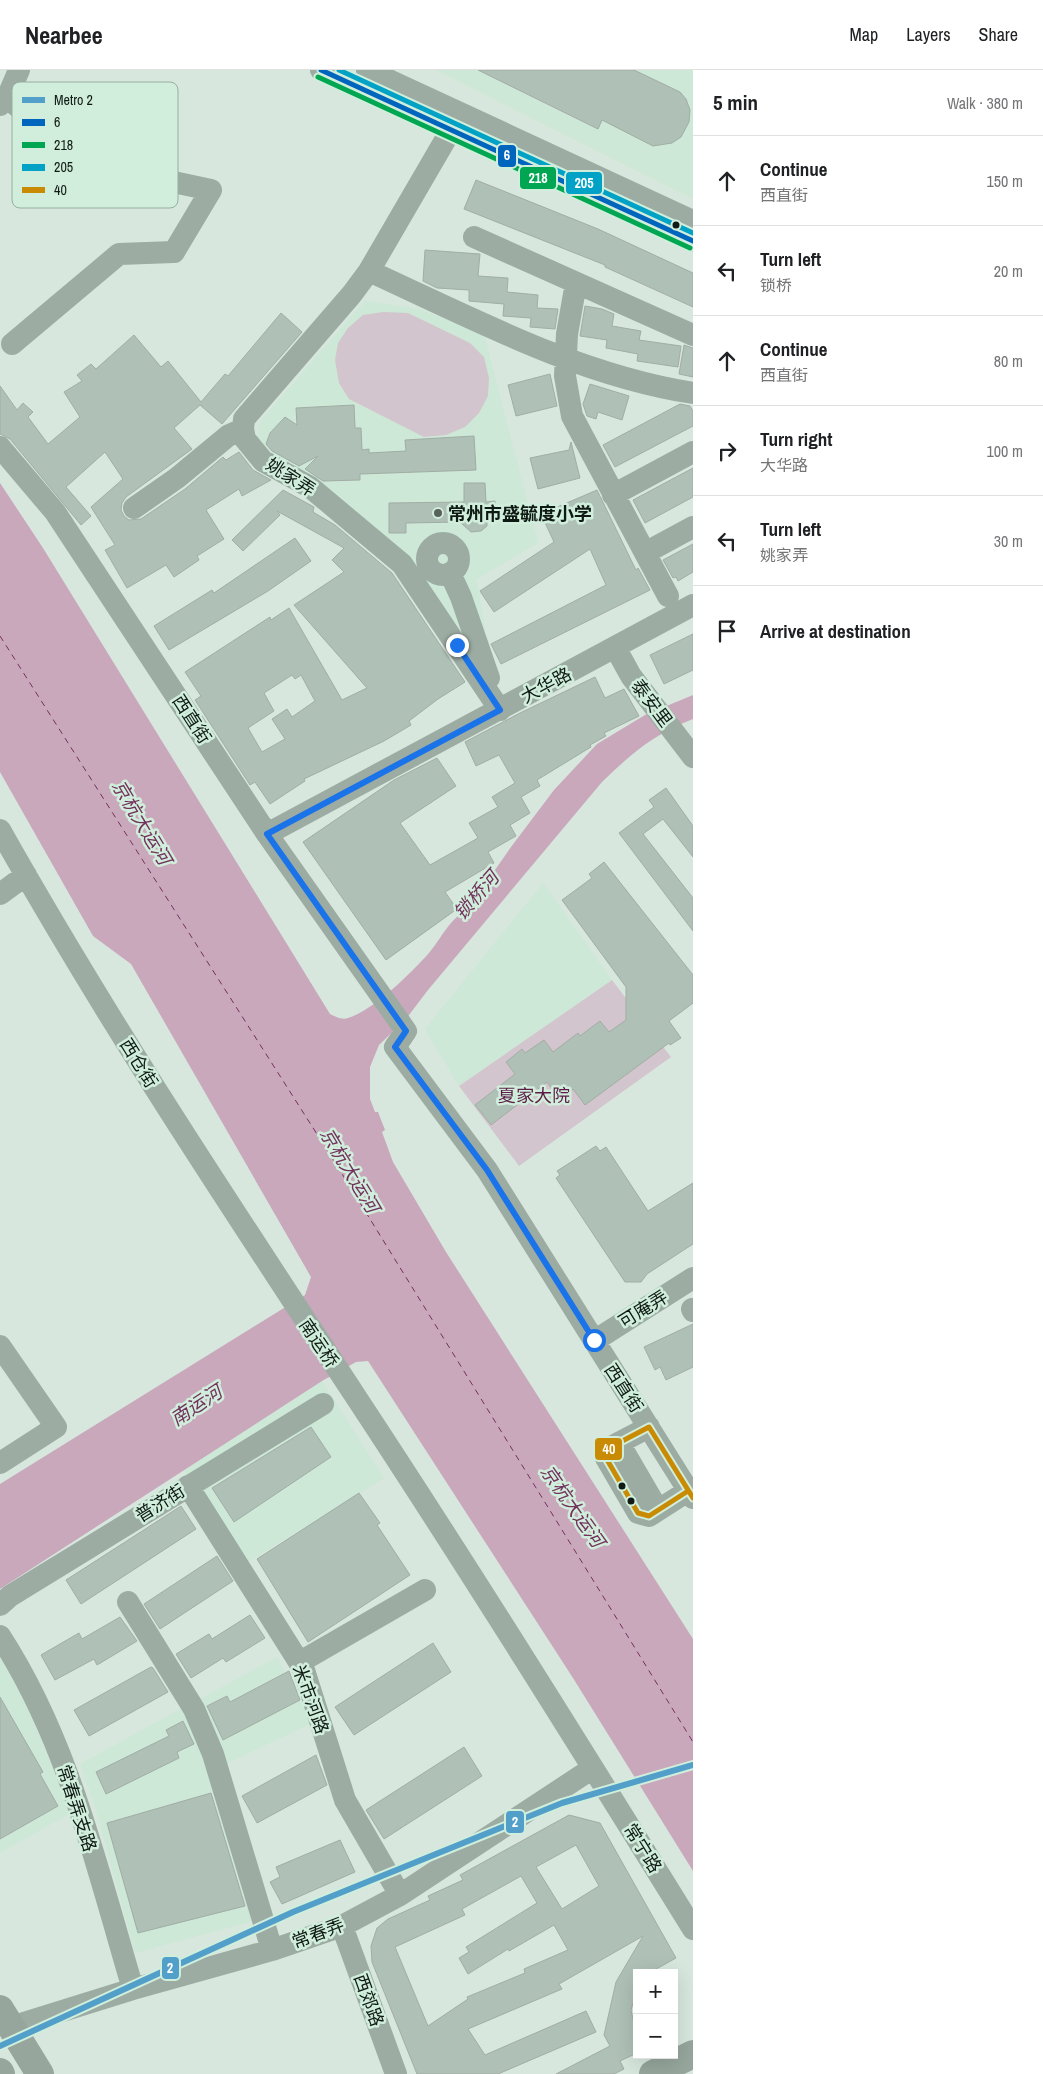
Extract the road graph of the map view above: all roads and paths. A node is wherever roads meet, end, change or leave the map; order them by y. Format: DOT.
graph roads {
  1 [pos="19,70"];
  2 [pos="320,70"];
  3 [pos="367,70"];
  4 [pos="13,82"];
  5 [pos="12,85"];
  6 [pos="4,102"];
  7 [pos="451,130"];
  8 [pos="178,183"];
  9 [pos="693,221"];
  10 [pos="474,237"];
  11 [pos="693,241"];
  12 [pos="369,271"];
  13 [pos="576,284"];
  14 [pos="693,336"];
  15 [pos="12,344"];
  16 [pos="566,360"];
  17 [pos="693,393"];
  18 [pos="243,429"];
  19 [pos="0,447"];
  20 [pos="693,452"];
  21 [pos="613,494"];
  22 [pos="134,508"];
  23 [pos="693,527"];
  24 [pos="645,553"];
  25 [pos="450,573"];
  26 [pos="668,596"];
  27 [pos="693,605"];
  28 [pos="615,647"];
  29 [pos="500,710"];
  30 [pos="689,752"];
  31 [pos="0,830"];
  32 [pos="267,834"];
  33 [pos="26,875"];
  34 [pos="0,894"];
  35 [pos="693,1278"];
  36 [pos="285,1292"];
  37 [pos="594,1340"];
  38 [pos="0,1346"];
  39 [pos="323,1404"];
  40 [pos="649,1427"];
  41 [pos="0,1463"];
  42 [pos="188,1486"];
  43 [pos="691,1494"];
  44 [pos="425,1590"];
  45 [pos="128,1602"];
  46 [pos="0,1606"];
  47 [pos="0,1636"];
  48 [pos="300,1662"];
  49 [pos="593,1768"];
  50 [pos="400,1895"];
  51 [pos="342,1926"];
  52 [pos="693,1929"];
  53 [pos="272,1950"];
  54 [pos="133,1989"];
  55 [pos="5,2018"];
  56 [pos="693,2054"];
  57 [pos="40,2074"];
  58 [pos="396,2074"];
  59 [pos="653,2074"];
  1 -- 4 [label="street"];
  2 -- 7 [label="street"];
  3 -- 9 [label="street"];
  5 -- 6 [label="street"];
  7 -- 11 [label="street"];
  7 -- 12 [label="street"];
  8 -- 15 [label="street"];
  10 -- 13 [label="street"];
  12 -- 16 [label="street"];
  12 -- 18 [label="street"];
  13 -- 14 [label="street"];
  13 -- 16 [label="street"];
  16 -- 17 [label="street"];
  16 -- 21 [label="street"];
  18 -- 22 [label="street"];
  18 -- 29 [label="street, 姚家弄"];
  19 -- 32 [label="street, 西直街"];
  20 -- 21 [label="street"];
  21 -- 24 [label="street"];
  23 -- 24 [label="street"];
  24 -- 26 [label="street"];
  25 -- 29 [label="street"];
  27 -- 28 [label="street, 大华路"];
  28 -- 29 [label="street, 大华路"];
  28 -- 30 [label="street, 泰安里"];
  29 -- 32 [label="street, 大华路"];
  31 -- 33 [label="street, 西仓街"];
  32 -- 37 [label="street, 西直街"];
  33 -- 34 [label="street"];
  33 -- 36 [label="street, 西仓街"];
  35 -- 37 [label="street, 可庵弄"];
  36 -- 49 [label="street, 南运桥"];
  37 -- 40 [label="street, 西直街"];
  38 -- 41 [label="street"];
  39 -- 42 [label="street, 普济街"];
  40 -- 43 [label="street, 西直街"];
  40 -- 43 [label="street"];
  42 -- 46 [label="street, 普济街"];
  42 -- 48 [label="street, 米市河路"];
  44 -- 48 [label="street"];
  45 -- 53 [label="street"];
  47 -- 54 [label="street, 常春弄支路"];
  48 -- 50 [label="street, 米市河路"];
  49 -- 50 [label="street, 常春弄"];
  49 -- 52 [label="street, 常宁路"];
  50 -- 51 [label="street, 常春弄"];
  51 -- 53 [label="street, 常春弄"];
  51 -- 58 [label="street, 西郊路"];
  53 -- 54 [label="street, 常春弄"];
  54 -- 55 [label="street, 常春弄"];
  55 -- 57 [label="main road"];
  56 -- 59 [label="main road"];
}
